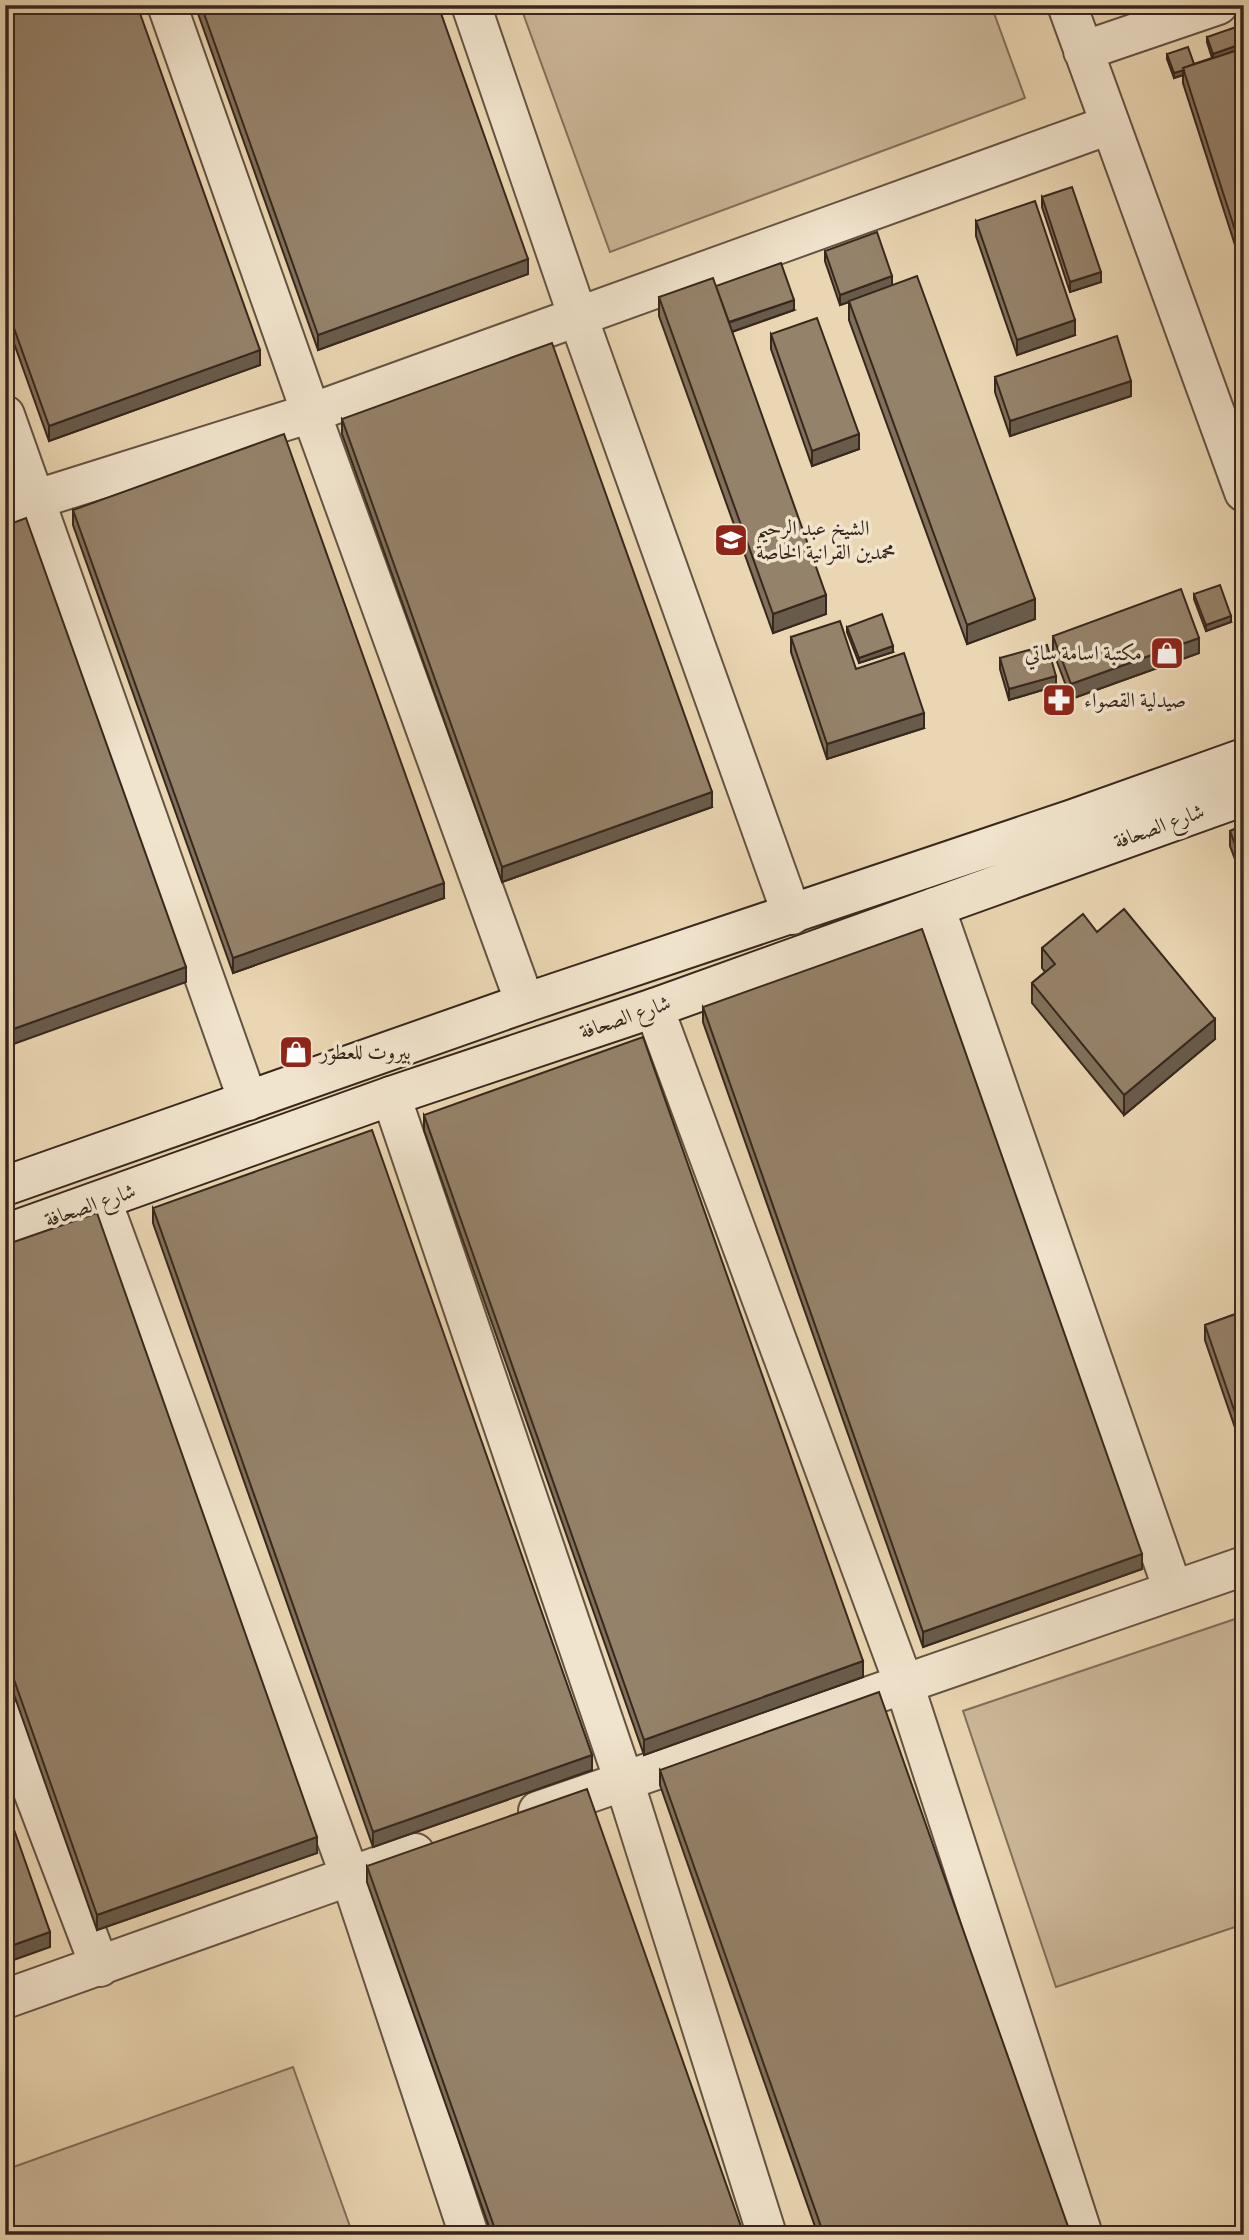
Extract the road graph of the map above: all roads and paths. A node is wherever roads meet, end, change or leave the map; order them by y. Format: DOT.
graph roads {
  1 [pos="167,5"];
  2 [pos="471,5"];
  3 [pos="1067,5"];
  4 [pos="1218,5"];
  5 [pos="1083,51"];
  6 [pos="1110,125"];
  7 [pos="578,317"];
  8 [pos="311,414"];
  9 [pos="5,415"];
  10 [pos="1244,492"];
  11 [pos="20,503"];
  12 [pos="1244,758"];
  13 [pos="1244,796"];
  14 [pos="936,907"];
  15 [pos="792,915"];
  16 [pos="526,1003"];
  17 [pos="654,1008"];
  18 [pos="391,1096"];
  19 [pos="248,1101"];
  20 [pos="5,1186"];
  21 [pos="102,1201"];
  22 [pos="5,1234"];
  23 [pos="1244,1566"];
  24 [pos="1173,1590"];
  25 [pos="904,1684"];
  26 [pos="5,1717"];
  27 [pos="624,1781"];
  28 [pos="507,1822"];
  29 [pos="454,1840"];
  30 [pos="350,1876"];
  31 [pos="100,1966"];
  32 [pos="5,1999"];
  33 [pos="469,2235"];
  34 [pos="767,2235"];
  35 [pos="1083,2235"];
  1 -- 8 [label="street"];
  2 -- 7 [label="street"];
  3 -- 5 [label="street"];
  4 -- 5 [label="street"];
  5 -- 6 [label="street"];
  6 -- 7 [label="street"];
  6 -- 10 [label="street"];
  7 -- 8 [label="street"];
  7 -- 15 [label="street"];
  8 -- 11 [label="street"];
  8 -- 16 [label="street"];
  9 -- 11 [label="street"];
  11 -- 19 [label="street"];
  12 -- 15 [label="street, شارع الصحافة"];
  13 -- 14 [label="street, شارع الصحافة"];
  14 -- 17 [label="street, شارع الصحافة"];
  14 -- 24 [label="street"];
  15 -- 16 [label="street, شارع الصحافة"];
  16 -- 19 [label="street, شارع الصحافة"];
  17 -- 18 [label="street, شارع الصحافة"];
  17 -- 25 [label="street"];
  18 -- 21 [label="street, شارع الصحافة"];
  18 -- 27 [label="street"];
  19 -- 20 [label="street, شارع الصحافة"];
  21 -- 22 [label="street, شارع الصحافة"];
  21 -- 30 [label="street"];
  23 -- 24 [label="street"];
  24 -- 25 [label="street"];
  25 -- 27 [label="street"];
  25 -- 35 [label="street"];
  26 -- 31 [label="street"];
  27 -- 28 [label="street"];
  27 -- 34 [label="street"];
  29 -- 30 [label="street"];
  30 -- 31 [label="street"];
  30 -- 33 [label="street"];
  31 -- 32 [label="street"];
}
